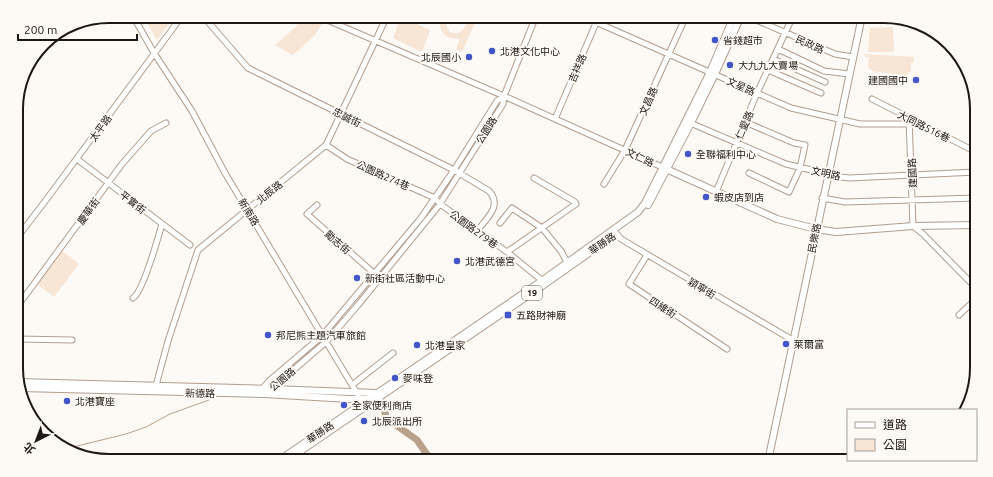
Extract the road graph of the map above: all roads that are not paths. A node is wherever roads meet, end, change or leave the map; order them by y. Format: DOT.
graph roads {
  1 [pos="137,23"];
  2 [pos="177,23"];
  3 [pos="209,23"];
  4 [pos="334,23"];
  5 [pos="384,23"];
  6 [pos="533,23"];
  7 [pos="596,23"];
  8 [pos="598,23"];
  9 [pos="683,23"];
  10 [pos="731,23"];
  11 [pos="738,23"];
  12 [pos="763,23"];
  13 [pos="790,23"];
  14 [pos="860,23"];
  15 [pos="786,33"];
  16 [pos="375,41"];
  17 [pos="778,49"];
  18 [pos="154,53"];
  19 [pos="669,54"];
  20 [pos="853,57"];
  21 [pos="773,59"];
  22 [pos="768,70"];
  23 [pos="713,73"];
  24 [pos="849,74"];
  25 [pos="825,82"];
  26 [pos="757,93"];
  27 [pos="821,93"];
  28 [pos="504,96"];
  29 [pos="872,100"];
  30 [pos="341,114"];
  31 [pos="555,119"];
  32 [pos="839,120"];
  33 [pos="909,121"];
  34 [pos="688,122"];
  35 [pos="745,122"];
  36 [pos="166,123"];
  37 [pos="737,142"];
  38 [pos="326,145"];
  39 [pos="970,149"];
  40 [pos="625,150"];
  41 [pos="77,159"];
  42 [pos="800,168"];
  43 [pos="664,169"];
  44 [pos="456,172"];
  45 [pos="970,172"];
  46 [pos="749,173"];
  47 [pos="827,174"];
  48 [pos="912,174"];
  49 [pos="534,178"];
  50 [pos="108,182"];
  51 [pos="604,184"];
  52 [pos="716,192"];
  53 [pos="435,198"];
  54 [pos="822,198"];
  55 [pos="970,198"];
  56 [pos="913,200"];
  57 [pos="440,204"];
  58 [pos="316,205"];
  59 [pos="247,210"];
  60 [pos="162,224"];
  61 [pos="500,224"];
  62 [pos="970,225"];
  63 [pos="913,226"];
  64 [pos="542,228"];
  65 [pos="23,229"];
  66 [pos="816,229"];
  67 [pos="477,231"];
  68 [pos="615,232"];
  69 [pos="190,245"];
  70 [pos="507,252"];
  71 [pos="647,255"];
  72 [pos="567,262"];
  73 [pos="375,274"];
  74 [pos="380,278"];
  75 [pos="544,282"];
  76 [pos="970,282"];
  77 [pos="133,298"];
  78 [pos="23,299"];
  79 [pos="970,305"];
  80 [pos="959,315"];
  81 [pos="322,336"];
  82 [pos="23,339"];
  83 [pos="72,340"];
  84 [pos="794,341"];
  85 [pos="326,342"];
  86 [pos="727,349"];
  87 [pos="393,353"];
  88 [pos="25,382"];
  89 [pos="352,384"];
  90 [pos="26,388"];
  91 [pos="272,388"];
  92 [pos="155,389"];
  93 [pos="264,391"];
  94 [pos="378,395"];
  95 [pos="362,400"];
  96 [pos="288,454"];
  97 [pos="295,454"];
  98 [pos="770,454"];
  1 -- 18 [label="street, 新南路"];
  2 -- 18 [label="street, 太平路"];
  3 -- 30 [label="street, 忠誠街"];
  4 -- 16 [label="street, 文仁路"];
  5 -- 16 [label="street, 北辰路"];
  6 -- 28 [label="street, 公園路"];
  7 -- 31 [label="street, 吉祥路"];
  8 -- 19 [label="street, 文星路"];
  9 -- 19 [label="street, 文昌路"];
  10 -- 23 [label="main road, 華勝路 / 19"];
  11 -- 23 [label="main road, 華勝路 / 19"];
  12 -- 15 [label="street, 民政路"];
  13 -- 15 [label="street, 仁愛路"];
  14 -- 20 [label="main road, 民樂路"];
  15 -- 17 [label="street, 仁愛路"];
  15 -- 20 [label="street, 民政路"];
  16 -- 28 [label="street, 文仁路"];
  16 -- 30 [label="street, 北辰路"];
  17 -- 21 [label="street, 仁愛路"];
  17 -- 24 [label="street"];
  18 -- 41 [label="street, 太平路"];
  18 -- 59 [label="street, 新南路"];
  19 -- 23 [label="street, 文星路"];
  19 -- 40 [label="street, 文昌路"];
  20 -- 24 [label="main road, 民樂路"];
  21 -- 22 [label="street, 仁愛路"];
  21 -- 25 [label="street"];
  22 -- 26 [label="street, 仁愛路"];
  22 -- 27 [label="street"];
  23 -- 26 [label="street, 文星路"];
  23 -- 34 [label="main road, 華勝路 / 19"];
  24 -- 32 [label="main road, 民樂路"];
  26 -- 32 [label="street, 文星路"];
  26 -- 35 [label="street, 仁愛路"];
  28 -- 31 [label="street, 文仁路"];
  28 -- 44 [label="street, 公園路"];
  29 -- 33 [label="street, 大同路516巷"];
  30 -- 38 [label="street, 北辰路"];
  30 -- 44 [label="street, 忠誠街"];
  31 -- 40 [label="street, 文仁路"];
  32 -- 33 [label="street, 文星路"];
  32 -- 47 [label="main road, 民樂路"];
  33 -- 39 [label="street, 大同路516巷"];
  33 -- 48 [label="street, 建國路"];
  34 -- 37 [label="street, 文明路"];
  34 -- 43 [label="main road, 華勝路 / 19"];
  35 -- 37 [label="street, 仁愛路"];
  35 -- 42 [label="street"];
  36 -- 50 [label="street, 慶華街"];
  37 -- 42 [label="street, 文明路"];
  37 -- 52 [label="street, 仁愛路"];
  38 -- 53 [label="street, 公園路274巷"];
  38 -- 59 [label="street, 北辰路"];
  40 -- 43 [label="street, 文仁路"];
  40 -- 51 [label="street, 文昌路"];
  41 -- 50 [label="street, 平實街"];
  41 -- 65 [label="street, 太平路"];
  42 -- 46 [label="street"];
  42 -- 47 [label="street, 文明路"];
  43 -- 52 [label="main road, 文仁路"];
  43 -- 68 [label="main road, 華勝路 / 19"];
  44 -- 53 [label="street, 公園路"];
  44 -- 57 [label="street, 公園路"];
  44 -- 67 [label="street, 忠誠街"];
  45 -- 48 [label="street, 文明路"];
  47 -- 48 [label="street, 文明路"];
  47 -- 54 [label="main road, 民樂路"];
  48 -- 56 [label="street, 建國路"];
  49 -- 64 [label="street"];
  50 -- 60 [label="street, 平實街"];
  50 -- 78 [label="street, 慶華街"];
  52 -- 66 [label="main road, 文仁路"];
  53 -- 57 [label="street, 公園路274巷"];
  53 -- 73 [label="street, 公園路"];
  54 -- 56 [label="street"];
  54 -- 66 [label="main road, 民樂路"];
  55 -- 56 [label="street"];
  56 -- 63 [label="street, 建國路"];
  57 -- 67 [label="street, 公園路279巷"];
  57 -- 74 [label="street, 公園路"];
  58 -- 73 [label="street, 勵志街"];
  59 -- 81 [label="street, 新南路"];
  59 -- 92 [label="street, 北辰路"];
  60 -- 69 [label="street, 平實街"];
  60 -- 77 [label="street"];
  61 -- 64 [label="street"];
  62 -- 63 [label="main road, 文仁路"];
  63 -- 66 [label="main road, 文仁路"];
  63 -- 76 [label="street"];
  64 -- 70 [label="street"];
  64 -- 72 [label="street"];
  66 -- 84 [label="main road, 民樂路"];
  67 -- 70 [label="street, 公園路279巷"];
  68 -- 71 [label="street, 穎寧街"];
  68 -- 72 [label="main road, 華勝路 / 19"];
  68 -- 75 [label="main road, 華勝路 / 19"];
  70 -- 75 [label="street, 公園路279巷"];
  71 -- 84 [label="street, 穎寧街"];
  71 -- 86 [label="street, 四維街"];
  72 -- 75 [label="main road, 華勝路 / 19"];
  73 -- 74 [label="street, 勵志街"];
  73 -- 81 [label="street, 公園路"];
  74 -- 85 [label="street, 公園路"];
  75 -- 94 [label="main road, 華勝路 / 19"];
  79 -- 80 [label="street"];
  81 -- 85 [label="street, 新南路"];
  81 -- 93 [label="street, 公園路"];
  82 -- 83 [label="street"];
  84 -- 98 [label="main road, 民樂路"];
  85 -- 89 [label="street, 新南路"];
  85 -- 91 [label="street, 公園路"];
  87 -- 89 [label="street"];
  88 -- 92 [label="main road, 新德路"];
  89 -- 95 [label="street, 新南路"];
  90 -- 92 [label="main road, 新德路"];
  91 -- 93 [label="main road, 新德路"];
  91 -- 95 [label="main road, 新德路"];
  92 -- 93 [label="main road, 新德路"];
  93 -- 95 [label="main road, 新德路"];
  94 -- 95 [label="main road, 新德路"];
  94 -- 95 [label="main road, 19"];
  95 -- 96 [label="main road, 華勝路 / 19"];
  95 -- 97 [label="main road, 華勝路 / 19"];
}
